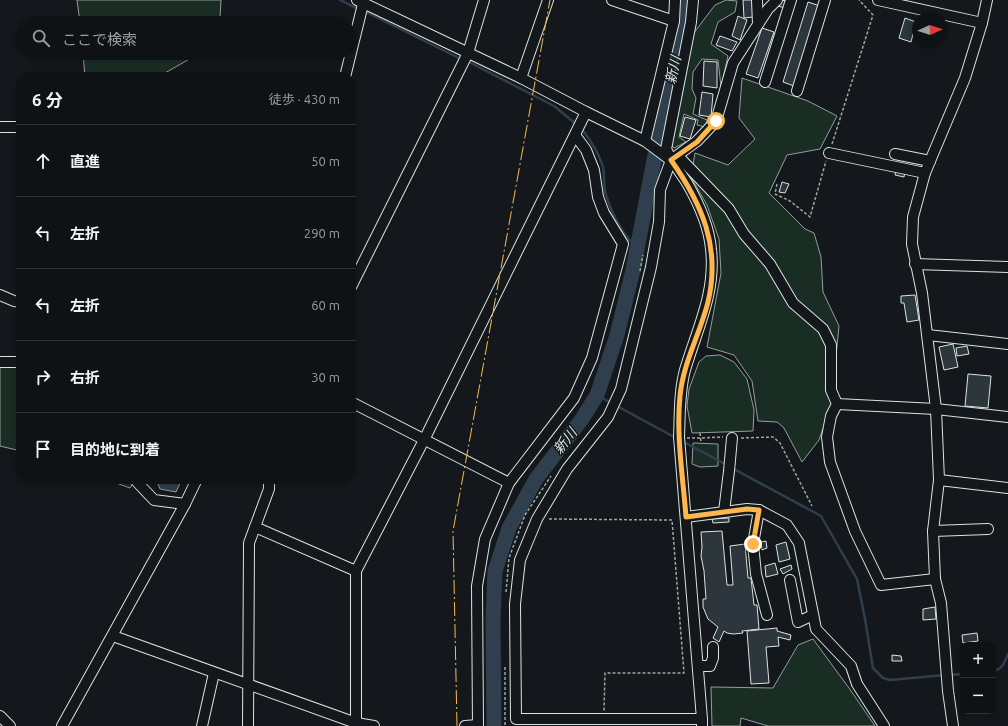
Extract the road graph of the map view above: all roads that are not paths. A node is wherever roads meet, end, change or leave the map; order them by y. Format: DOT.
graph roads {
  1 [pos="484,0"];
  2 [pos="548,0"];
  3 [pos="612,0"];
  4 [pos="675,0"];
  5 [pos="693,0"];
  6 [pos="757,0"];
  7 [pos="777,0"];
  8 [pos="791,0"];
  9 [pos="826,0"];
  10 [pos="878,0"];
  11 [pos="987,0"];
  12 [pos="361,1"];
  13 [pos="674,21"];
  14 [pos="982,23"];
  15 [pos="758,24"];
  16 [pos="356,25"];
  17 [pos="468,53"];
  18 [pos="349,60"];
  19 [pos="346,72"];
  20 [pos="521,78"];
  21 [pos="765,82"];
  22 [pos="797,91"];
  23 [pos="586,112"];
  24 [pos="0,127"];
  25 [pos="16,127"];
  26 [pos="575,135"];
  27 [pos="645,141"];
  28 [pos="828,153"];
  29 [pos="895,154"];
  30 [pos="674,158"];
  31 [pos="930,161"];
  32 [pos="925,173"];
  33 [pos="915,264"];
  34 [pos="1008,267"];
  35 [pos="356,277"];
  36 [pos="0,295"];
  37 [pos="16,301"];
  38 [pos="928,335"];
  39 [pos="1008,344"];
  40 [pos="0,362"];
  41 [pos="16,362"];
  42 [pos="356,404"];
  43 [pos="837,404"];
  44 [pos="936,409"];
  45 [pos="1008,417"];
  46 [pos="425,438"];
  47 [pos="732,438"];
  48 [pos="939,480"];
  49 [pos="509,482"];
  50 [pos="139,484"];
  51 [pos="195,484"];
  52 [pos="269,484"];
  53 [pos="1008,488"];
  54 [pos="185,504"];
  55 [pos="759,510"];
  56 [pos="724,512"];
  57 [pos="686,517"];
  58 [pos="255,526"];
  59 [pos="988,529"];
  60 [pos="933,531"];
  61 [pos="356,571"];
  62 [pos="936,579"];
  63 [pos="790,580"];
  64 [pos="767,615"];
  65 [pos="813,615"];
  66 [pos="113,636"];
  67 [pos="713,647"];
  68 [pos="698,666"];
  69 [pos="214,673"];
  70 [pos="249,684"];
  71 [pos="0,716"];
  72 [pos="702,723"];
  73 [pos="356,724"];
  74 [pos="10,726"];
  75 [pos="62,726"];
  76 [pos="202,726"];
  77 [pos="248,726"];
  78 [pos="374,726"];
  79 [pos="465,726"];
  80 [pos="478,726"];
  81 [pos="884,726"];
  82 [pos="953,726"];
  1 -- 17 [label="street"];
  2 -- 20 [label="street"];
  3 -- 13 [label="street"];
  4 -- 13 [label="street"];
  5 -- 30 [label="street"];
  6 -- 15 [label="street"];
  7 -- 15 [label="street"];
  8 -- 21 [label="street"];
  9 -- 22 [label="street"];
  10 -- 14 [label="street"];
  11 -- 14 [label="street"];
  12 -- 16 [label="street"];
  12 -- 17 [label="street"];
  13 -- 27 [label="street"];
  14 -- 31 [label="street"];
  15 -- 30 [label="street"];
  17 -- 20 [label="street"];
  17 -- 35 [label="street"];
  18 -- 19 [label="street"];
  20 -- 23 [label="street"];
  23 -- 26 [label="street"];
  23 -- 27 [label="street"];
  24 -- 25 [label="street"];
  26 -- 46 [label="street"];
  26 -- 49 [label="street"];
  27 -- 30 [label="street"];
  28 -- 32 [label="street"];
  29 -- 31 [label="street"];
  30 -- 43 [label="street"];
  30 -- 57 [label="street"];
  30 -- 72 [label="street"];
  31 -- 32 [label="street"];
  32 -- 33 [label="street"];
  33 -- 34 [label="street"];
  33 -- 38 [label="street"];
  36 -- 37 [label="street"];
  38 -- 39 [label="street"];
  38 -- 44 [label="street"];
  40 -- 41 [label="street"];
  42 -- 46 [label="street"];
  43 -- 44 [label="street"];
  43 -- 62 [label="street"];
  44 -- 45 [label="street"];
  44 -- 48 [label="street"];
  46 -- 49 [label="street"];
  46 -- 61 [label="street"];
  47 -- 56 [label="street"];
  48 -- 53 [label="street"];
  48 -- 60 [label="street"];
  49 -- 80 [label="street"];
  50 -- 54 [label="street"];
  51 -- 54 [label="street"];
  52 -- 58 [label="street"];
  54 -- 66 [label="street"];
  55 -- 56 [label="street"];
  55 -- 64 [label="street"];
  55 -- 65 [label="street"];
  56 -- 57 [label="street"];
  57 -- 68 [label="street"];
  58 -- 61 [label="street"];
  58 -- 70 [label="street"];
  59 -- 60 [label="street"];
  60 -- 62 [label="street"];
  61 -- 73 [label="street"];
  62 -- 82 [label="street"];
  63 -- 65 [label="street"];
  65 -- 81 [label="street"];
  66 -- 69 [label="street"];
  66 -- 75 [label="street"];
  67 -- 68 [label="street"];
  68 -- 72 [label="street"];
  69 -- 70 [label="street"];
  69 -- 76 [label="street"];
  70 -- 73 [label="street"];
  70 -- 77 [label="street"];
  71 -- 74 [label="street"];
  73 -- 78 [label="street"];
  79 -- 80 [label="street"];
}
